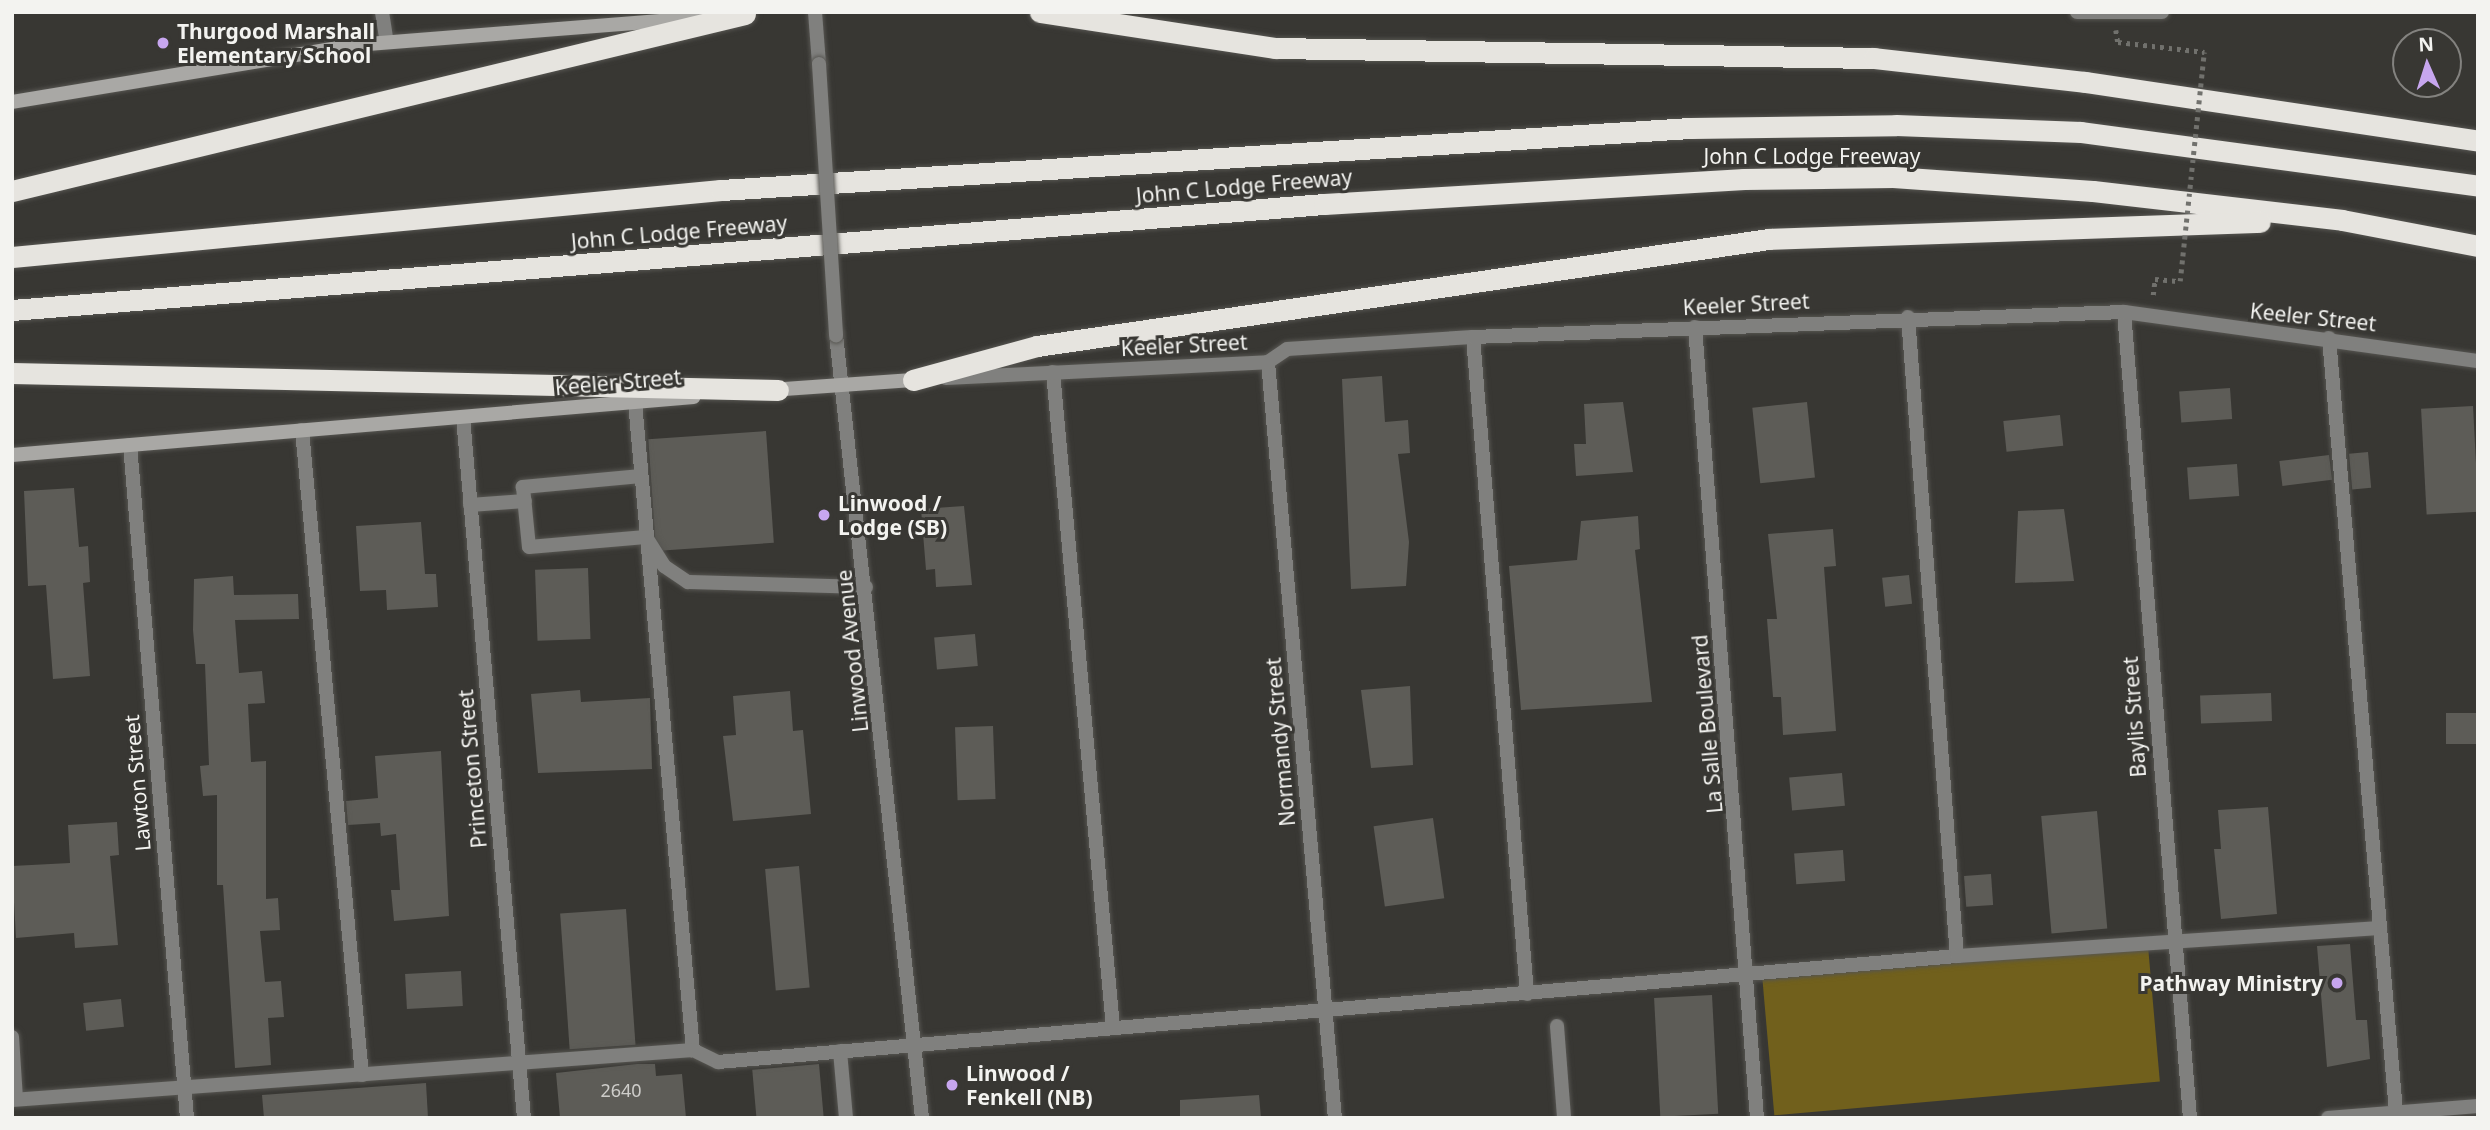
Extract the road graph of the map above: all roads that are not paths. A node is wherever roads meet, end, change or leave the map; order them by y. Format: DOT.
graph roads {
  1 [pos="382,12"];
  2 [pos="815,12"];
  3 [pos="1040,12"];
  4 [pos="2077,12"];
  5 [pos="2162,12"];
  6 [pos="752,13"];
  7 [pos="387,42"];
  8 [pos="12,102"];
  9 [pos="2478,141"];
  10 [pos="2478,186"];
  11 [pos="12,191"];
  12 [pos="2342,220"];
  13 [pos="2478,246"];
  14 [pos="12,257"];
  15 [pos="12,310"];
  16 [pos="2124,312"];
  17 [pos="1908,317"];
  18 [pos="1695,327"];
  19 [pos="1473,337"];
  20 [pos="2329,338"];
  21 [pos="1268,362"];
  22 [pos="2478,362"];
  23 [pos="1053,372"];
  24 [pos="12,373"];
  25 [pos="913,380"];
  26 [pos="840,384"];
  27 [pos="778,390"];
  28 [pos="635,402"];
  29 [pos="463,417"];
  30 [pos="302,430"];
  31 [pos="130,445"];
  32 [pos="12,455"];
  33 [pos="641,476"];
  34 [pos="525,501"];
  35 [pos="470,505"];
  36 [pos="646,537"];
  37 [pos="866,587"];
  38 [pos="2380,928"];
  39 [pos="2173,940"];
  40 [pos="1957,956"];
  41 [pos="1749,976"];
  42 [pos="1527,994"];
  43 [pos="1325,1010"];
  44 [pos="1557,1026"];
  45 [pos="1113,1027"];
  46 [pos="12,1037"];
  47 [pos="914,1044"];
  48 [pos="693,1050"];
  49 [pos="840,1051"];
  50 [pos="519,1063"];
  51 [pos="362,1075"];
  52 [pos="184,1089"];
  53 [pos="14,1100"];
  54 [pos="2478,1106"];
  55 [pos="2396,1112"];
  56 [pos="2374,1116"];
  57 [pos="187,1118"];
  58 [pos="524,1118"];
  59 [pos="846,1118"];
  60 [pos="922,1118"];
  61 [pos="1335,1118"];
  62 [pos="1564,1118"];
  63 [pos="1757,1118"];
  64 [pos="2190,1118"];
  65 [pos="2328,1118"];
  1 -- 7 [label="street"];
  2 -- 26 [label="street, Linwood Avenue, bridge"];
  3 -- 9 [label="highway"];
  4 -- 5 [label="street"];
  6 -- 7 [label="main road"];
  6 -- 11 [label="highway"];
  7 -- 8 [label="main road"];
  10 -- 14 [label="highway, John C Lodge Freeway"];
  12 -- 13 [label="highway, John C Lodge Freeway"];
  12 -- 15 [label="highway, John C Lodge Freeway"];
  12 -- 25 [label="highway"];
  16 -- 17 [label="street, Keeler Street"];
  16 -- 20 [label="street, Keeler Street"];
  16 -- 39 [label="street, Baylis Street"];
  17 -- 18 [label="street, Keeler Street"];
  17 -- 40 [label="street"];
  18 -- 19 [label="street, Keeler Street"];
  18 -- 41 [label="street, La Salle Boulevard"];
  19 -- 21 [label="street, Keeler Street"];
  19 -- 42 [label="street"];
  20 -- 22 [label="street, Keeler Street"];
  20 -- 38 [label="street"];
  21 -- 23 [label="street, Keeler Street"];
  21 -- 43 [label="street, Normandy Street"];
  23 -- 25 [label="street, Keeler Street"];
  23 -- 45 [label="street"];
  24 -- 27 [label="highway"];
  25 -- 26 [label="main road, Keeler Street"];
  26 -- 27 [label="main road, Keeler Street"];
  26 -- 37 [label="street, Linwood Avenue"];
  27 -- 28 [label="main road, Keeler Street"];
  28 -- 29 [label="main road, Keeler Street"];
  28 -- 33 [label="street"];
  29 -- 30 [label="main road, Keeler Street"];
  29 -- 35 [label="street, Princeton Street"];
  30 -- 31 [label="main road, Keeler Street"];
  30 -- 51 [label="street"];
  31 -- 32 [label="main road, Keeler Street"];
  31 -- 52 [label="street, Lawton Street"];
  33 -- 34 [label="street"];
  33 -- 36 [label="street"];
  34 -- 35 [label="street"];
  34 -- 36 [label="street"];
  35 -- 50 [label="street, Princeton Street"];
  36 -- 37 [label="street"];
  36 -- 48 [label="street"];
  37 -- 47 [label="street, Linwood Avenue"];
  38 -- 39 [label="street"];
  38 -- 55 [label="street"];
  39 -- 40 [label="street"];
  39 -- 64 [label="street, Baylis Street"];
  40 -- 41 [label="street"];
  41 -- 42 [label="street"];
  41 -- 63 [label="street, La Salle Boulevard"];
  42 -- 43 [label="street"];
  43 -- 45 [label="street"];
  43 -- 61 [label="street, Normandy Street"];
  44 -- 62 [label="street"];
  45 -- 47 [label="street"];
  46 -- 53 [label="street"];
  47 -- 49 [label="street"];
  47 -- 60 [label="street, Linwood Avenue"];
  48 -- 49 [label="street"];
  48 -- 50 [label="street"];
  49 -- 59 [label="street"];
  50 -- 51 [label="street"];
  50 -- 58 [label="street, Princeton Street"];
  51 -- 52 [label="street"];
  52 -- 53 [label="street"];
  52 -- 57 [label="street, Lawton Street"];
  54 -- 55 [label="street"];
  55 -- 56 [label="street"];
  56 -- 65 [label="street"];
}
